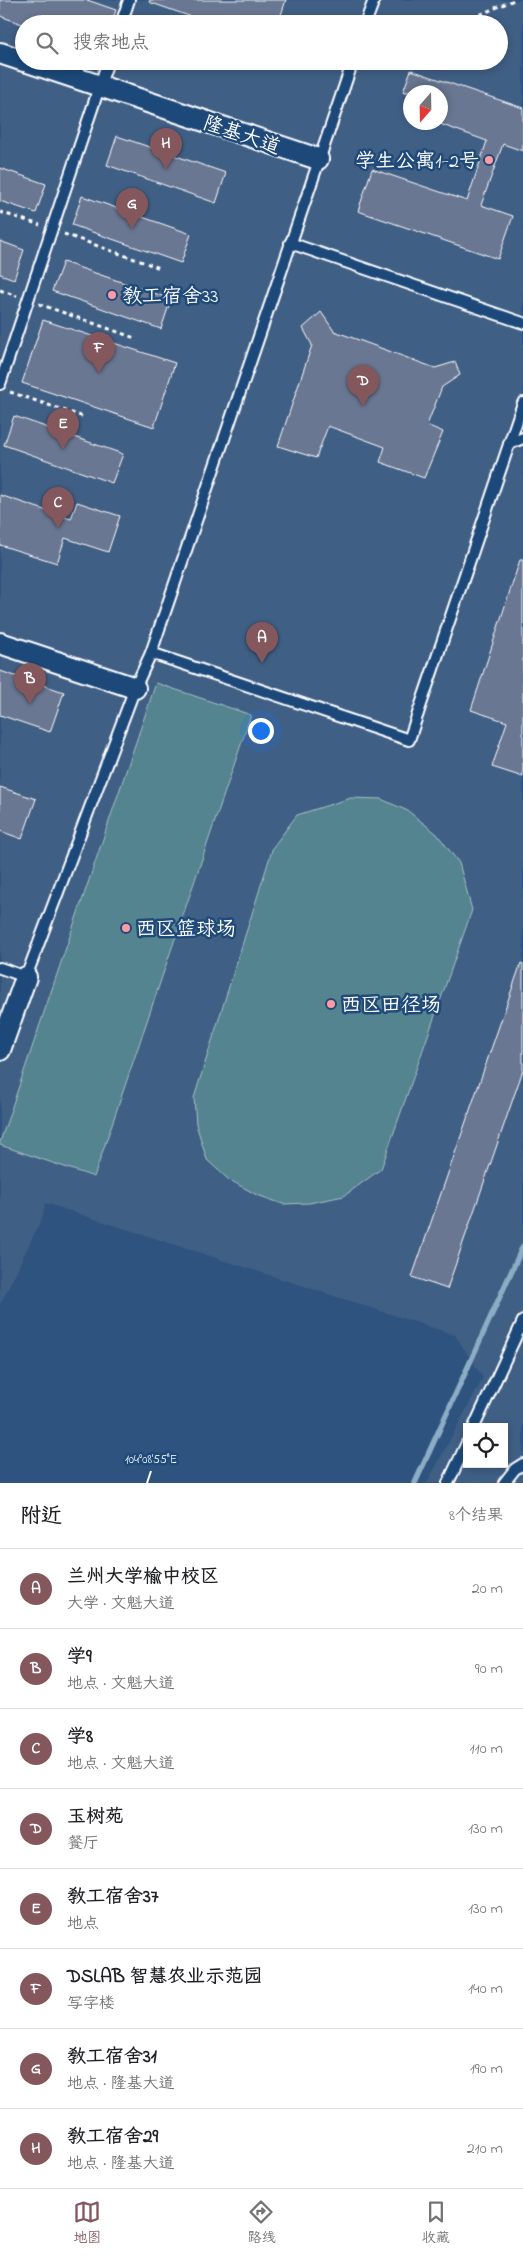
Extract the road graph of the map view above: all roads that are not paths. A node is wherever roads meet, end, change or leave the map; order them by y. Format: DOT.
graph roads {
  1 [pos="129,0"];
  2 [pos="374,0"];
  3 [pos="124,15"];
  4 [pos="368,15"];
  5 [pos="0,53"];
  6 [pos="15,58"];
  7 [pos="51,70"];
  8 [pos="105,70"];
  9 [pos="349,70"];
  10 [pos="100,86"];
  11 [pos="318,160"];
  12 [pos="290,243"];
  13 [pos="523,323"];
  14 [pos="0,384"];
  15 [pos="523,403"];
  16 [pos="523,438"];
  17 [pos="509,444"];
  18 [pos="0,644"];
  19 [pos="151,653"];
  20 [pos="136,688"];
  21 [pos="0,968"];
  22 [pos="26,977"];
  23 [pos="0,1050"];
  24 [pos="523,1321"];
  25 [pos="476,1423"];
  26 [pos="463,1451"];
  27 [pos="523,1464"];
  28 [pos="448,1483"];
  29 [pos="504,1483"];
  1 -- 3 [label="lane"];
  2 -- 4 [label="lane"];
  5 -- 6 [label="street, 隆基大道"];
  7 -- 10 [label="street, 隆基大道"];
  8 -- 10 [label="lane"];
  9 -- 11 [label="lane"];
  10 -- 11 [label="street, 隆基大道"];
  10 -- 14 [label="lane"];
  11 -- 12 [label="lane"];
  12 -- 13 [label="lane"];
  12 -- 19 [label="lane"];
  15 -- 17 [label="lane"];
  16 -- 17 [label="lane"];
  17 -- 19 [label="lane"];
  18 -- 20 [label="street"];
  19 -- 20 [label="lane"];
  20 -- 22 [label="lane"];
  21 -- 22 [label="lane"];
  22 -- 23 [label="street"];
  24 -- 25 [label="lane"];
  26 -- 28 [label="lane"];
  27 -- 29 [label="lane"];
}
